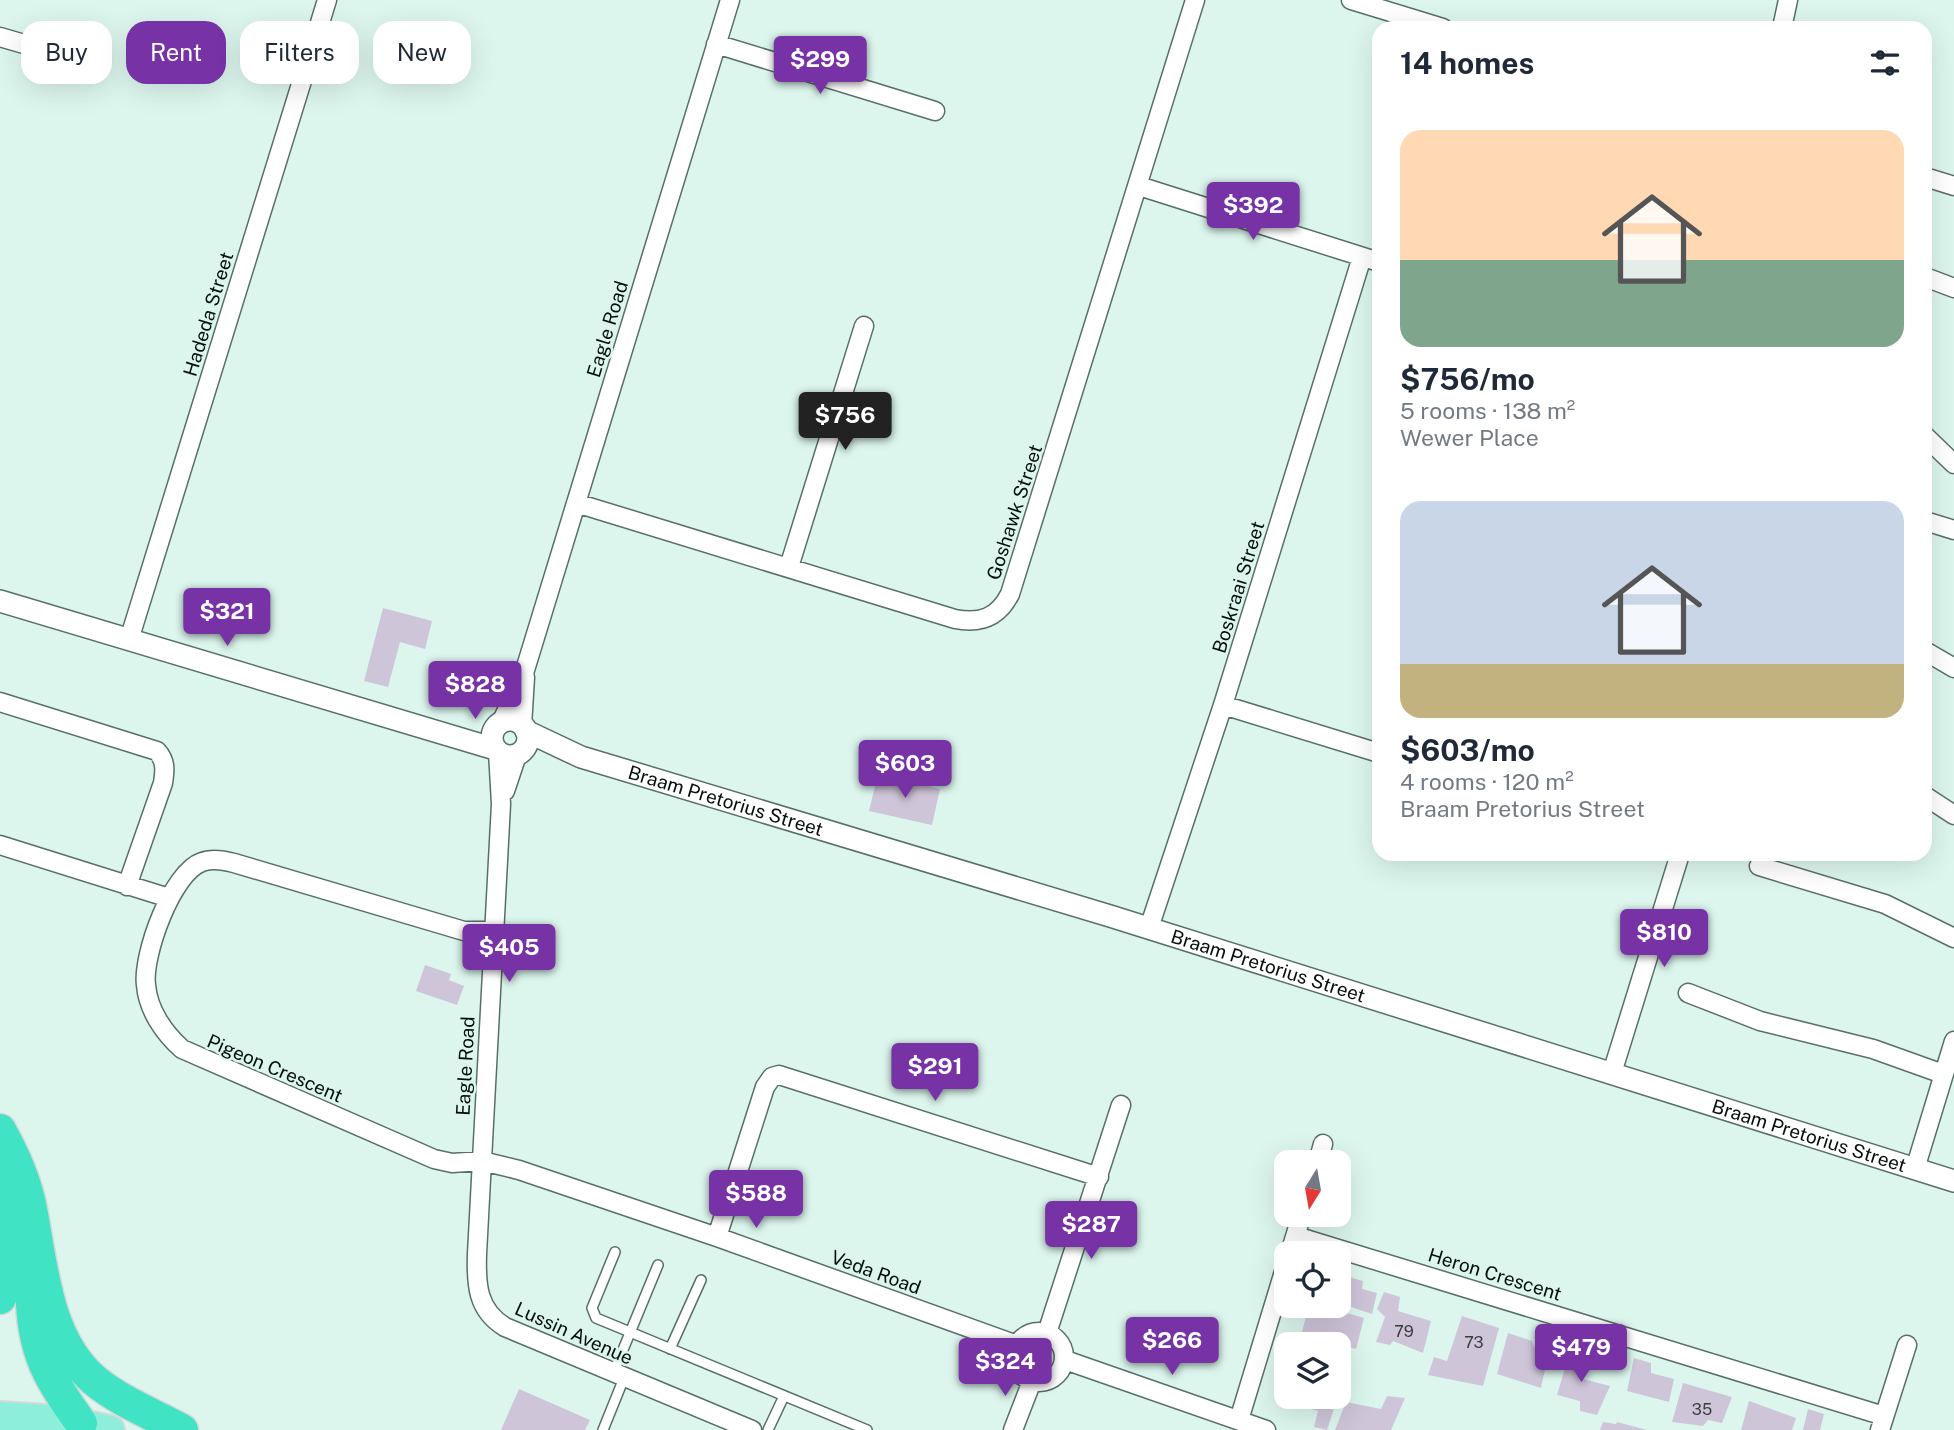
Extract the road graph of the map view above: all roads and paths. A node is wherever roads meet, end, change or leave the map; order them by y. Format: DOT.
graph roads {
  1 [pos="327,0"];
  2 [pos="730,0"];
  3 [pos="1195,0"];
  4 [pos="1351,0"];
  5 [pos="1788,0"];
  6 [pos="1420,21"];
  7 [pos="1784,21"];
  8 [pos="0,37"];
  9 [pos="21,43"];
  10 [pos="716,44"];
  11 [pos="935,111"];
  12 [pos="1932,179"];
  13 [pos="1139,186"];
  14 [pos="1954,186"];
  15 [pos="1371,259"];
  16 [pos="1932,280"];
  17 [pos="1954,288"];
  18 [pos="864,326"];
  19 [pos="1932,443"];
  20 [pos="1954,464"];
  21 [pos="576,503"];
  22 [pos="1932,523"];
  23 [pos="1954,530"];
  24 [pos="789,567"];
  25 [pos="0,601"];
  26 [pos="129,640"];
  27 [pos="1932,655"];
  28 [pos="1954,668"];
  29 [pos="525,670"];
  30 [pos="0,702"];
  31 [pos="1223,705"];
  32 [pos="498,725"];
  33 [pos="443,732"];
  34 [pos="513,744"];
  35 [pos="1372,751"];
  36 [pos="1932,801"];
  37 [pos="1954,815"];
  38 [pos="0,845"];
  39 [pos="1678,861"];
  40 [pos="1759,866"];
  41 [pos="127,886"];
  42 [pos="169,898"];
  43 [pos="1149,929"];
  44 [pos="492,931"];
  45 [pos="1954,938"];
  46 [pos="1688,993"];
  47 [pos="1954,1041"];
  48 [pos="1612,1073"];
  49 [pos="1943,1074"];
  50 [pos="1121,1105"];
  51 [pos="0,1130"];
  52 [pos="1323,1144"];
  53 [pos="1321,1150"];
  54 [pos="0,1161"];
  55 [pos="482,1161"];
  56 [pos="1915,1169"];
  57 [pos="1099,1177"];
  58 [pos="1954,1181"];
  59 [pos="33,1226"];
  60 [pos="717,1237"];
  61 [pos="615,1252"];
  62 [pos="1351,1263"];
  63 [pos="658,1265"];
  64 [pos="701,1280"];
  65 [pos="0,1298"];
  66 [pos="1274,1305"];
  67 [pos="630,1332"];
  68 [pos="1047,1333"];
  69 [pos="1017,1345"];
  70 [pos="1907,1345"];
  71 [pos="670,1349"];
  72 [pos="1065,1360"];
  73 [pos="619,1376"];
  74 [pos="1032,1381"];
  75 [pos="784,1396"];
  76 [pos="8,1418"];
  77 [pos="1239,1420"];
  78 [pos="1882,1423"];
  79 [pos="95,1426"];
  80 [pos="183,1430"];
  81 [pos="603,1430"];
  82 [pos="751,1430"];
  83 [pos="768,1430"];
  84 [pos="867,1430"];
  85 [pos="1013,1430"];
  86 [pos="1266,1430"];
  1 -- 26 [label="street, Hadeda Street"];
  2 -- 10 [label="street, Eagle Road"];
  3 -- 13 [label="street, Goshawk Street"];
  4 -- 6 [label="street"];
  5 -- 7 [label="street"];
  8 -- 9 [label="street"];
  10 -- 11 [label="street"];
  10 -- 21 [label="street, Eagle Road"];
  12 -- 14 [label="street"];
  13 -- 15 [label="street"];
  13 -- 24 [label="street, Goshawk Street"];
  15 -- 31 [label="street, Boskraai Street"];
  16 -- 17 [label="street"];
  18 -- 24 [label="street"];
  19 -- 20 [label="street"];
  21 -- 24 [label="street, Goshawk Street"];
  21 -- 29 [label="street, Eagle Road"];
  22 -- 23 [label="street"];
  25 -- 26 [label="street, Braam Pretorius Street"];
  26 -- 33 [label="street, Braam Pretorius Street"];
  27 -- 28 [label="street"];
  29 -- 32 [label="street, Eagle Road"];
  29 -- 34 [label="street, Eagle Road"];
  30 -- 41 [label="street"];
  31 -- 35 [label="street"];
  31 -- 43 [label="street, Boskraai Street"];
  32 -- 33 [label="street, Braam Pretorius Street"];
  32 -- 34 [label="street, Braam Pretorius Street"];
  33 -- 34 [label="street, Braam Pretorius Street"];
  34 -- 43 [label="street, Braam Pretorius Street"];
  34 -- 44 [label="street, Eagle Road"];
  36 -- 37 [label="street"];
  38 -- 41 [label="street"];
  39 -- 48 [label="street"];
  40 -- 45 [label="street"];
  41 -- 42 [label="street"];
  42 -- 44 [label="street, Pigeon Crescent"];
  42 -- 55 [label="street, Pigeon Crescent"];
  43 -- 48 [label="street, Braam Pretorius Street"];
  44 -- 55 [label="street, Eagle Road"];
  46 -- 49 [label="street"];
  47 -- 49 [label="street"];
  48 -- 56 [label="street, Braam Pretorius Street"];
  49 -- 56 [label="street"];
  50 -- 57 [label="street"];
  51 -- 59 [label="highway"];
  52 -- 53 [label="street"];
  54 -- 65 [label="highway"];
  55 -- 60 [label="street, Veda Road"];
  55 -- 73 [label="street, Lussin Avenue"];
  56 -- 58 [label="street, Braam Pretorius Street"];
  57 -- 60 [label="street"];
  57 -- 68 [label="street"];
  59 -- 79 [label="highway"];
  59 -- 80 [label="highway"];
  60 -- 69 [label="street, Veda Road"];
  61 -- 67 [label="lane"];
  62 -- 78 [label="street, Heron Crescent"];
  63 -- 67 [label="lane"];
  64 -- 71 [label="lane"];
  66 -- 77 [label="street"];
  67 -- 71 [label="lane"];
  67 -- 73 [label="lane"];
  68 -- 69 [label="street"];
  68 -- 72 [label="street"];
  69 -- 74 [label="street"];
  70 -- 78 [label="street"];
  71 -- 75 [label="lane"];
  72 -- 74 [label="street"];
  72 -- 77 [label="street"];
  73 -- 81 [label="lane"];
  73 -- 82 [label="street, Lussin Avenue"];
  74 -- 85 [label="street"];
  75 -- 83 [label="lane"];
  75 -- 84 [label="lane"];
  76 -- 79 [label="main road"];
  77 -- 86 [label="street"];
}
